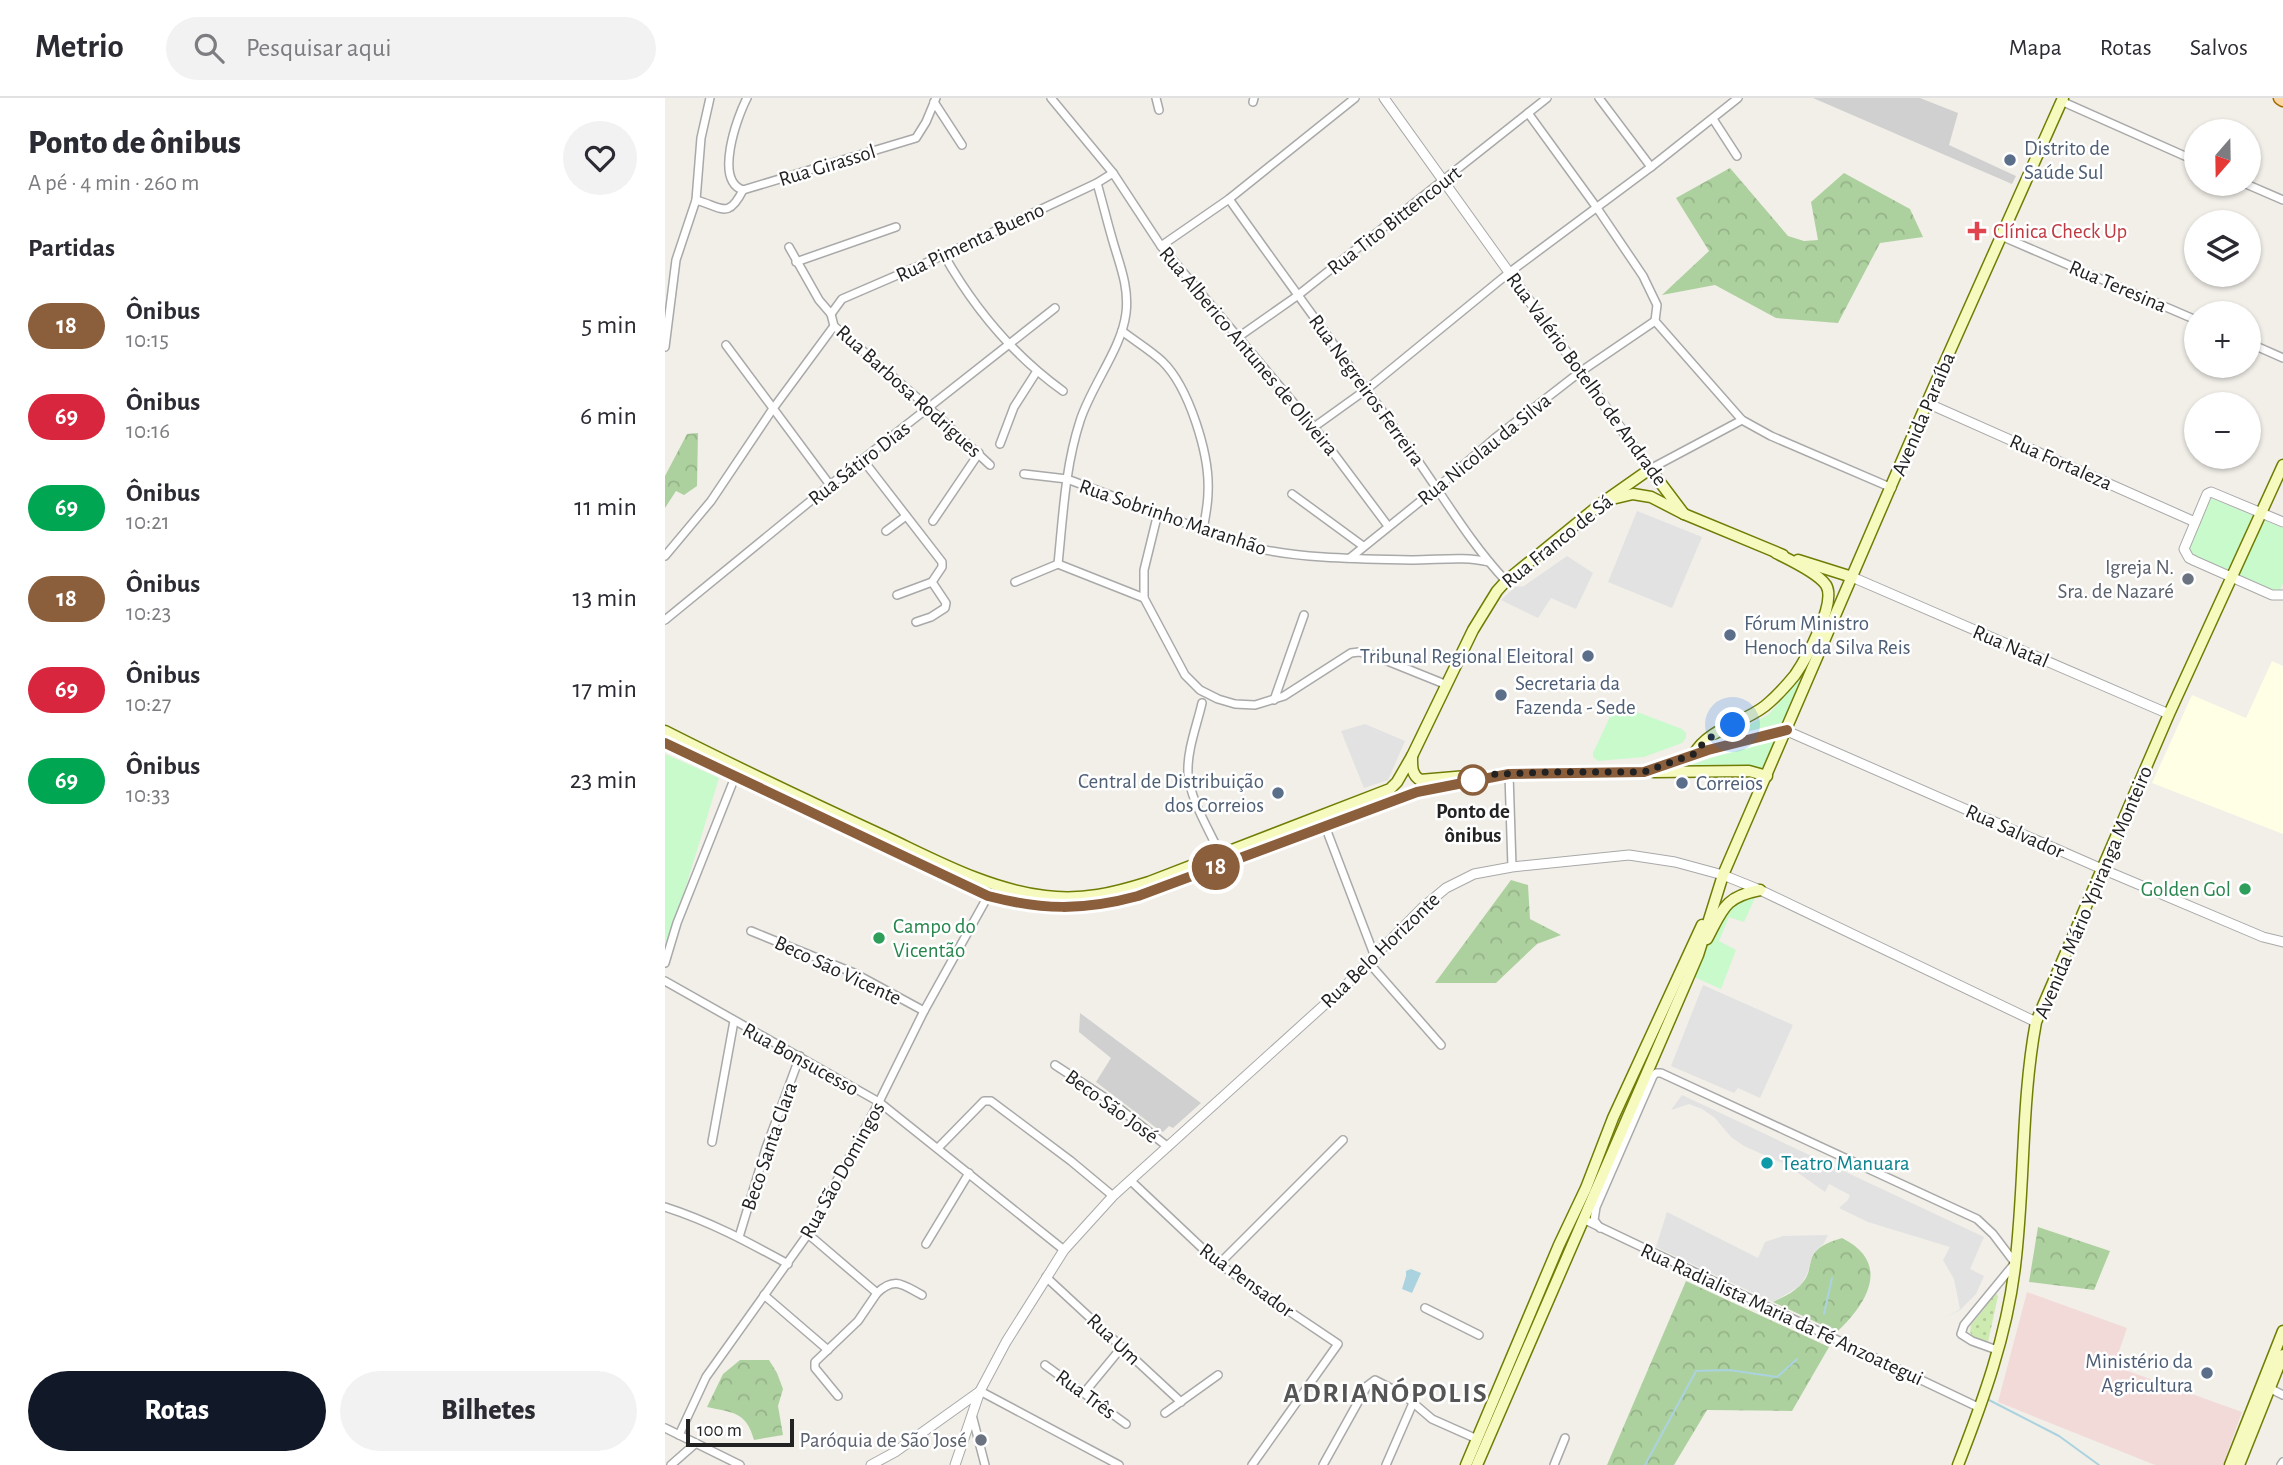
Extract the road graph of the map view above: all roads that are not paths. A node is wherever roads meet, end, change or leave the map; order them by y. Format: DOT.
graph roads {
  1 [pos="710,98"];
  2 [pos="747,98"];
  3 [pos="1051,98"];
  4 [pos="1156,98"];
  5 [pos="1355,98"];
  6 [pos="1384,98"];
  7 [pos="1547,98"];
  8 [pos="1599,98"];
  9 [pos="1738,98"];
  10 [pos="935,100"];
  11 [pos="2062,100"];
  12 [pos="1159,110"];
  13 [pos="1528,113"];
  14 [pos="1713,119"];
  15 [pos="961,145"];
  16 [pos="1737,156"];
  17 [pos="2184,156"];
  18 [pos="1651,167"];
  19 [pos="1113,173"];
  20 [pos="1444,181"];
  21 [pos="1097,183"];
  22 [pos="2261,190"];
  23 [pos="743,191"];
  24 [pos="1229,199"];
  25 [pos="696,200"];
  26 [pos="2283,200"];
  27 [pos="1597,208"];
  28 [pos="896,227"];
  29 [pos="2001,236"];
  30 [pos="1161,246"];
  31 [pos="789,247"];
  32 [pos="944,255"];
  33 [pos="796,262"];
  34 [pos="1510,272"];
  35 [pos="1297,296"];
  36 [pos="1055,308"];
  37 [pos="831,314"];
  38 [pos="2184,315"];
  39 [pos="1655,321"];
  40 [pos="834,326"];
  41 [pos="1122,331"];
  42 [pos="1237,338"];
  43 [pos="1008,344"];
  44 [pos="726,345"];
  45 [pos="665,347"];
  46 [pos="2261,348"];
  47 [pos="2283,358"];
  48 [pos="1037,371"];
  49 [pos="1580,372"];
  50 [pos="1367,389"];
  51 [pos="1063,391"];
  52 [pos="1927,403"];
  53 [pos="929,408"];
  54 [pos="772,410"];
  55 [pos="1742,420"];
  56 [pos="1314,427"];
  57 [pos="1000,444"];
  58 [pos="979,453"];
  59 [pos="863,460"];
  60 [pos="2283,464"];
  61 [pos="990,466"];
  62 [pos="1650,469"];
  63 [pos="1024,474"];
  64 [pos="1067,479"];
  65 [pos="830,485"];
  66 [pos="1438,487"];
  67 [pos="1892,488"];
  68 [pos="1292,494"];
  69 [pos="1603,502"];
  70 [pos="1158,513"];
  71 [pos="2262,513"];
  72 [pos="1685,514"];
  73 [pos="906,516"];
  74 [pos="933,521"];
  75 [pos="2195,522"];
  76 [pos="2283,522"];
  77 [pos="1388,526"];
  78 [pos="1203,530"];
  79 [pos="886,531"];
  80 [pos="1363,546"];
  81 [pos="1776,553"];
  82 [pos="665,556"];
  83 [pos="1350,558"];
  84 [pos="1489,562"];
  85 [pos="1058,564"];
  86 [pos="1852,577"];
  87 [pos="2231,577"];
  88 [pos="1507,581"];
  89 [pos="932,582"];
  90 [pos="1015,582"];
  91 [pos="897,595"];
  92 [pos="2283,595"];
  93 [pos="1144,598"];
  94 [pos="1304,615"];
  95 [pos="665,620"];
  96 [pos="916,622"];
  97 [pos="1447,685"];
  98 [pos="1274,700"];
  99 [pos="1202,704"];
  100 [pos="2169,714"];
  101 [pos="1787,730"];
  102 [pos="665,732"];
  103 [pos="665,743"];
  104 [pos="1694,754"];
  105 [pos="1412,756"];
  106 [pos="1644,772"];
  107 [pos="1503,775"];
  108 [pos="1767,776"];
  109 [pos="735,777"];
  110 [pos="1325,825"];
  111 [pos="1220,853"];
  112 [pos="1513,867"];
  113 [pos="2102,869"];
  114 [pos="1723,875"];
  115 [pos="1760,890"];
  116 [pos="988,896"];
  117 [pos="1710,910"];
  118 [pos="751,931"];
  119 [pos="2283,942"];
  120 [pos="1698,955"];
  121 [pos="1372,960"];
  122 [pos="665,963"];
  123 [pos="665,981"];
  124 [pos="924,1011"];
  125 [pos="734,1021"];
  126 [pos="2036,1022"];
  127 [pos="1441,1045"];
  128 [pos="800,1056"];
  129 [pos="1055,1065"];
  130 [pos="879,1102"];
  131 [pos="1343,1140"];
  132 [pos="712,1142"];
  133 [pos="1168,1147"];
  134 [pos="1623,1147"];
  135 [pos="938,1148"];
  136 [pos="1611,1154"];
  137 [pos="969,1173"];
  138 [pos="1131,1181"];
  139 [pos="1602,1184"];
  140 [pos="1113,1196"];
  141 [pos="665,1207"];
  142 [pos="1583,1219"];
  143 [pos="1600,1228"];
  144 [pos="808,1234"];
  145 [pos="739,1237"];
  146 [pos="926,1244"];
  147 [pos="1064,1250"];
  148 [pos="788,1264"];
  149 [pos="1219,1264"];
  150 [pos="2015,1264"];
  151 [pos="1046,1277"];
  152 [pos="877,1293"];
  153 [pos="764,1295"];
  154 [pos="922,1295"];
  155 [pos="1425,1308"];
  156 [pos="2283,1331"];
  157 [pos="1479,1335"];
  158 [pos="1122,1347"];
  159 [pos="828,1350"];
  160 [pos="1997,1350"];
  161 [pos="2283,1355"];
  162 [pos="1045,1365"];
  163 [pos="1218,1375"];
  164 [pos="2269,1388"];
  165 [pos="980,1391"];
  166 [pos="1084,1393"];
  167 [pos="2283,1395"];
  168 [pos="838,1396"];
  169 [pos="1181,1402"];
  170 [pos="1413,1403"];
  171 [pos="1980,1408"];
  172 [pos="1165,1413"];
  173 [pos="972,1415"];
  174 [pos="1126,1424"];
  175 [pos="665,1428"];
  176 [pos="679,1435"];
  177 [pos="1565,1438"];
  178 [pos="1477,1439"];
  179 [pos="696,1443"];
  180 [pos="671,1465"];
  181 [pos="740,1465"];
  182 [pos="871,1465"];
  183 [pos="955,1465"];
  184 [pos="985,1465"];
  185 [pos="1119,1465"];
  186 [pos="1252,1465"];
  187 [pos="1323,1465"];
  188 [pos="1386,1465"];
  189 [pos="1466,1465"];
  190 [pos="1477,1465"];
  191 [pos="1554,1465"];
  192 [pos="1958,1465"];
  193 [pos="2230,1465"];
  194 [pos="2239,1465"];
  1 -- 25 [label="street"];
  2 -- 23 [label="street"];
  3 -- 19 [label="street, Rua Alberico Antunes de Oliveira"];
  4 -- 12 [label="street"];
  5 -- 24 [label="street"];
  6 -- 20 [label="street, Rua Valério Botelho de Andrade"];
  7 -- 13 [label="street, Rua Tito Bittencourt"];
  8 -- 18 [label="street"];
  9 -- 14 [label="street"];
  10 -- 15 [label="street"];
  10 -- 23 [label="street, Rua Girassol"];
  11 -- 17 [label="street"];
  11 -- 29 [label="main road, Avenida Paraíba"];
  13 -- 20 [label="street, Rua Tito Bittencourt"];
  13 -- 27 [label="street"];
  14 -- 16 [label="street"];
  14 -- 18 [label="street"];
  18 -- 27 [label="street"];
  19 -- 21 [label="street, Rua Pimenta Bueno"];
  19 -- 30 [label="street, Rua Alberico Antunes de Oliveira"];
  20 -- 34 [label="street, Rua Valério Botelho de Andrade"];
  20 -- 35 [label="street, Rua Tito Bittencourt"];
  21 -- 32 [label="street, Rua Pimenta Bueno"];
  21 -- 41 [label="street"];
  22 -- 26 [label="street"];
  23 -- 25 [label="street, Rua Girassol"];
  24 -- 30 [label="street"];
  24 -- 35 [label="street, Rua Negreiros Ferreira"];
  25 -- 45 [label="street"];
  27 -- 34 [label="street"];
  27 -- 39 [label="street"];
  28 -- 33 [label="street"];
  29 -- 38 [label="street, Rua Teresina"];
  29 -- 52 [label="main road, Avenida Paraíba"];
  30 -- 42 [label="street, Rua Alberico Antunes de Oliveira"];
  31 -- 33 [label="street"];
  32 -- 37 [label="street, Rua Pimenta Bueno"];
  32 -- 43 [label="street"];
  33 -- 37 [label="street"];
  34 -- 49 [label="street, Rua Valério Botelho de Andrade"];
  34 -- 50 [label="street"];
  35 -- 42 [label="street, Rua Tito Bittencourt"];
  35 -- 50 [label="street, Rua Negreiros Ferreira"];
  36 -- 43 [label="street, Rua Sátiro Dias"];
  37 -- 40 [label="street, Rua Barbosa Rodrigues"];
  39 -- 49 [label="street, Rua Nicolau da Silva"];
  39 -- 55 [label="street"];
  40 -- 53 [label="street, Rua Barbosa Rodrigues"];
  40 -- 54 [label="street"];
  41 -- 64 [label="street"];
  41 -- 78 [label="street"];
  42 -- 56 [label="street, Rua Alberico Antunes de Oliveira"];
  43 -- 48 [label="street"];
  43 -- 53 [label="street, Rua Sátiro Dias"];
  44 -- 54 [label="street"];
  46 -- 47 [label="street"];
  48 -- 51 [label="street"];
  48 -- 57 [label="street"];
  49 -- 62 [label="street, Rua Valério Botelho de Andrade"];
  49 -- 66 [label="street, Rua Nicolau da Silva"];
  50 -- 56 [label="street"];
  50 -- 66 [label="street, Rua Negreiros Ferreira"];
  52 -- 67 [label="main road, Avenida Paraíba"];
  52 -- 75 [label="street, Rua Fortaleza"];
  53 -- 58 [label="street, Rua Barbosa Rodrigues"];
  53 -- 59 [label="street, Rua Sátiro Dias"];
  54 -- 65 [label="street"];
  54 -- 82 [label="street"];
  55 -- 62 [label="street, Rua Franco de Sá"];
  55 -- 67 [label="street"];
  56 -- 77 [label="street, Rua Alberico Antunes de Oliveira"];
  58 -- 61 [label="street, Rua Barbosa Rodrigues"];
  58 -- 74 [label="street"];
  59 -- 65 [label="street, Rua Sátiro Dias"];
  59 -- 73 [label="street"];
  60 -- 71 [label="main road, Avenida Mário Ypiranga Monteiro"];
  62 -- 69 [label="main road, Rua Franco de Sá"];
  62 -- 72 [label="main road, Rua Valério Botelho de Andrade"];
  63 -- 64 [label="street, Rua Sobrinho Maranhão"];
  64 -- 70 [label="street, Rua Sobrinho Maranhão"];
  64 -- 85 [label="street"];
  65 -- 95 [label="street, Rua Sátiro Dias"];
  66 -- 77 [label="street, Rua Nicolau da Silva"];
  66 -- 84 [label="street, Rua Negreiros Ferreira"];
  67 -- 86 [label="main road, Avenida Paraíba"];
  68 -- 80 [label="street"];
  69 -- 72 [label="main road"];
  69 -- 88 [label="main road, Rua Franco de Sá"];
  70 -- 78 [label="street, Rua Sobrinho Maranhão"];
  70 -- 93 [label="street"];
  71 -- 75 [label="street"];
  71 -- 76 [label="street"];
  71 -- 87 [label="main road, Avenida Mário Ypiranga Monteiro"];
  72 -- 81 [label="main road, Rua Valério Botelho de Andrade"];
  73 -- 79 [label="street"];
  73 -- 89 [label="street"];
  75 -- 87 [label="street"];
  77 -- 80 [label="street, Rua Nicolau da Silva"];
  78 -- 83 [label="street, Rua Sobrinho Maranhão"];
  80 -- 83 [label="street, Rua Nicolau da Silva"];
  81 -- 86 [label="main road, Rua Valério Botelho de Andrade"];
  81 -- 104 [label="main road"];
  83 -- 84 [label="street, Rua Sobrinho Maranhão"];
  84 -- 88 [label="street, Rua Negreiros Ferreira"];
  85 -- 90 [label="street"];
  85 -- 93 [label="street"];
  86 -- 100 [label="street, Rua Natal"];
  86 -- 101 [label="main road, Avenida Paraíba"];
  87 -- 92 [label="street"];
  87 -- 100 [label="main road, Avenida Mário Ypiranga Monteiro"];
  88 -- 97 [label="main road, Rua Franco de Sá"];
  89 -- 91 [label="street"];
  89 -- 96 [label="street"];
  93 -- 98 [label="street"];
  94 -- 98 [label="street"];
  97 -- 98 [label="street"];
  97 -- 105 [label="main road, Rua Franco de Sá"];
  99 -- 111 [label="street"];
  100 -- 113 [label="main road, Avenida Mário Ypiranga Monteiro"];
  101 -- 104 [label="main road"];
  101 -- 108 [label="main road, Avenida Paraíba"];
  101 -- 113 [label="street, Rua Salvador"];
  102 -- 111 [label="main road"];
  103 -- 109 [label="main road"];
  104 -- 106 [label="main road"];
  105 -- 107 [label="main road"];
  105 -- 111 [label="main road, Rua Franco de Sá"];
  106 -- 107 [label="main road"];
  106 -- 108 [label="main road"];
  107 -- 110 [label="main road"];
  107 -- 112 [label="street"];
  108 -- 114 [label="main road, Avenida Paraíba"];
  109 -- 116 [label="main road"];
  109 -- 122 [label="street"];
  110 -- 116 [label="main road"];
  110 -- 121 [label="street"];
  112 -- 114 [label="street, Rua Belo Horizonte"];
  112 -- 121 [label="street, Rua Belo Horizonte"];
  113 -- 119 [label="street, Rua Salvador"];
  113 -- 126 [label="main road, Avenida Mário Ypiranga Monteiro"];
  114 -- 115 [label="street, Rua Belo Horizonte"];
  114 -- 117 [label="main road, Avenida Paraíba"];
  115 -- 120 [label="main road"];
  115 -- 126 [label="street, Rua Belo Horizonte"];
  116 -- 124 [label="street, Rua São Domingos"];
  117 -- 120 [label="main road"];
  117 -- 178 [label="main road"];
  118 -- 124 [label="street, Beco São Vicente"];
  120 -- 136 [label="main road"];
  121 -- 127 [label="street"];
  121 -- 133 [label="street, Rua Belo Horizonte"];
  123 -- 125 [label="street, Rua Bonsucesso"];
  124 -- 130 [label="street, Rua São Domingos"];
  125 -- 128 [label="street, Rua Bonsucesso"];
  125 -- 132 [label="street"];
  126 -- 150 [label="main road, Avenida Mário Ypiranga Monteiro"];
  128 -- 130 [label="street, Rua Bonsucesso"];
  128 -- 145 [label="street, Beco Santa Clara"];
  129 -- 133 [label="street, Beco São José"];
  130 -- 135 [label="street, Rua Bonsucesso"];
  130 -- 144 [label="street, Rua São Domingos"];
  131 -- 149 [label="street"];
  133 -- 138 [label="street, Rua Belo Horizonte"];
  134 -- 136 [label="main road"];
  134 -- 139 [label="street"];
  134 -- 150 [label="street"];
  135 -- 137 [label="street, Rua Bonsucesso"];
  135 -- 140 [label="street"];
  136 -- 139 [label="main road"];
  137 -- 146 [label="street"];
  137 -- 147 [label="street, Rua Bonsucesso"];
  138 -- 140 [label="street, Rua Belo Horizonte"];
  138 -- 149 [label="street, Rua Pensador"];
  139 -- 142 [label="main road"];
  139 -- 143 [label="street"];
  140 -- 147 [label="street, Rua Belo Horizonte"];
  141 -- 145 [label="street"];
  142 -- 143 [label="street, Rua Radialista Maria da Fé Anzoategui"];
  142 -- 190 [label="main road"];
  143 -- 171 [label="street, Rua Radialista Maria da Fé Anzoategui"];
  144 -- 148 [label="street, Rua São Domingos"];
  144 -- 152 [label="street"];
  145 -- 148 [label="street"];
  147 -- 151 [label="street, Rua Belo Horizonte"];
  148 -- 153 [label="street, Rua São Domingos"];
  149 -- 186 [label="street, Rua Pensador"];
  150 -- 160 [label="main road, Avenida Mário Ypiranga Monteiro"];
  150 -- 160 [label="street"];
  151 -- 158 [label="street, Rua Um"];
  151 -- 165 [label="street, Rua Belo Horizonte"];
  152 -- 154 [label="street"];
  152 -- 159 [label="street"];
  153 -- 159 [label="street"];
  153 -- 176 [label="street, Rua São Domingos"];
  155 -- 157 [label="street"];
  156 -- 193 [label="main road"];
  158 -- 166 [label="street"];
  158 -- 169 [label="street, Rua Um"];
  159 -- 168 [label="street"];
  160 -- 171 [label="main road, Avenida Mário Ypiranga Monteiro"];
  161 -- 164 [label="main road"];
  162 -- 166 [label="street, Rua Três"];
  163 -- 169 [label="street"];
  164 -- 167 [label="street"];
  164 -- 194 [label="main road"];
  165 -- 173 [label="street, Rua Belo Horizonte"];
  165 -- 182 [label="street"];
  165 -- 185 [label="street"];
  166 -- 174 [label="street, Rua Três"];
  169 -- 172 [label="street"];
  170 -- 178 [label="street"];
  170 -- 187 [label="street"];
  170 -- 188 [label="street"];
  171 -- 192 [label="main road, Avenida Mário Ypiranga Monteiro"];
  173 -- 183 [label="street, Rua Belo Horizonte"];
  173 -- 184 [label="street"];
  175 -- 176 [label="street"];
  176 -- 179 [label="street"];
  177 -- 191 [label="street"];
  178 -- 189 [label="main road"];
  179 -- 180 [label="street"];
  179 -- 181 [label="street"];
}
